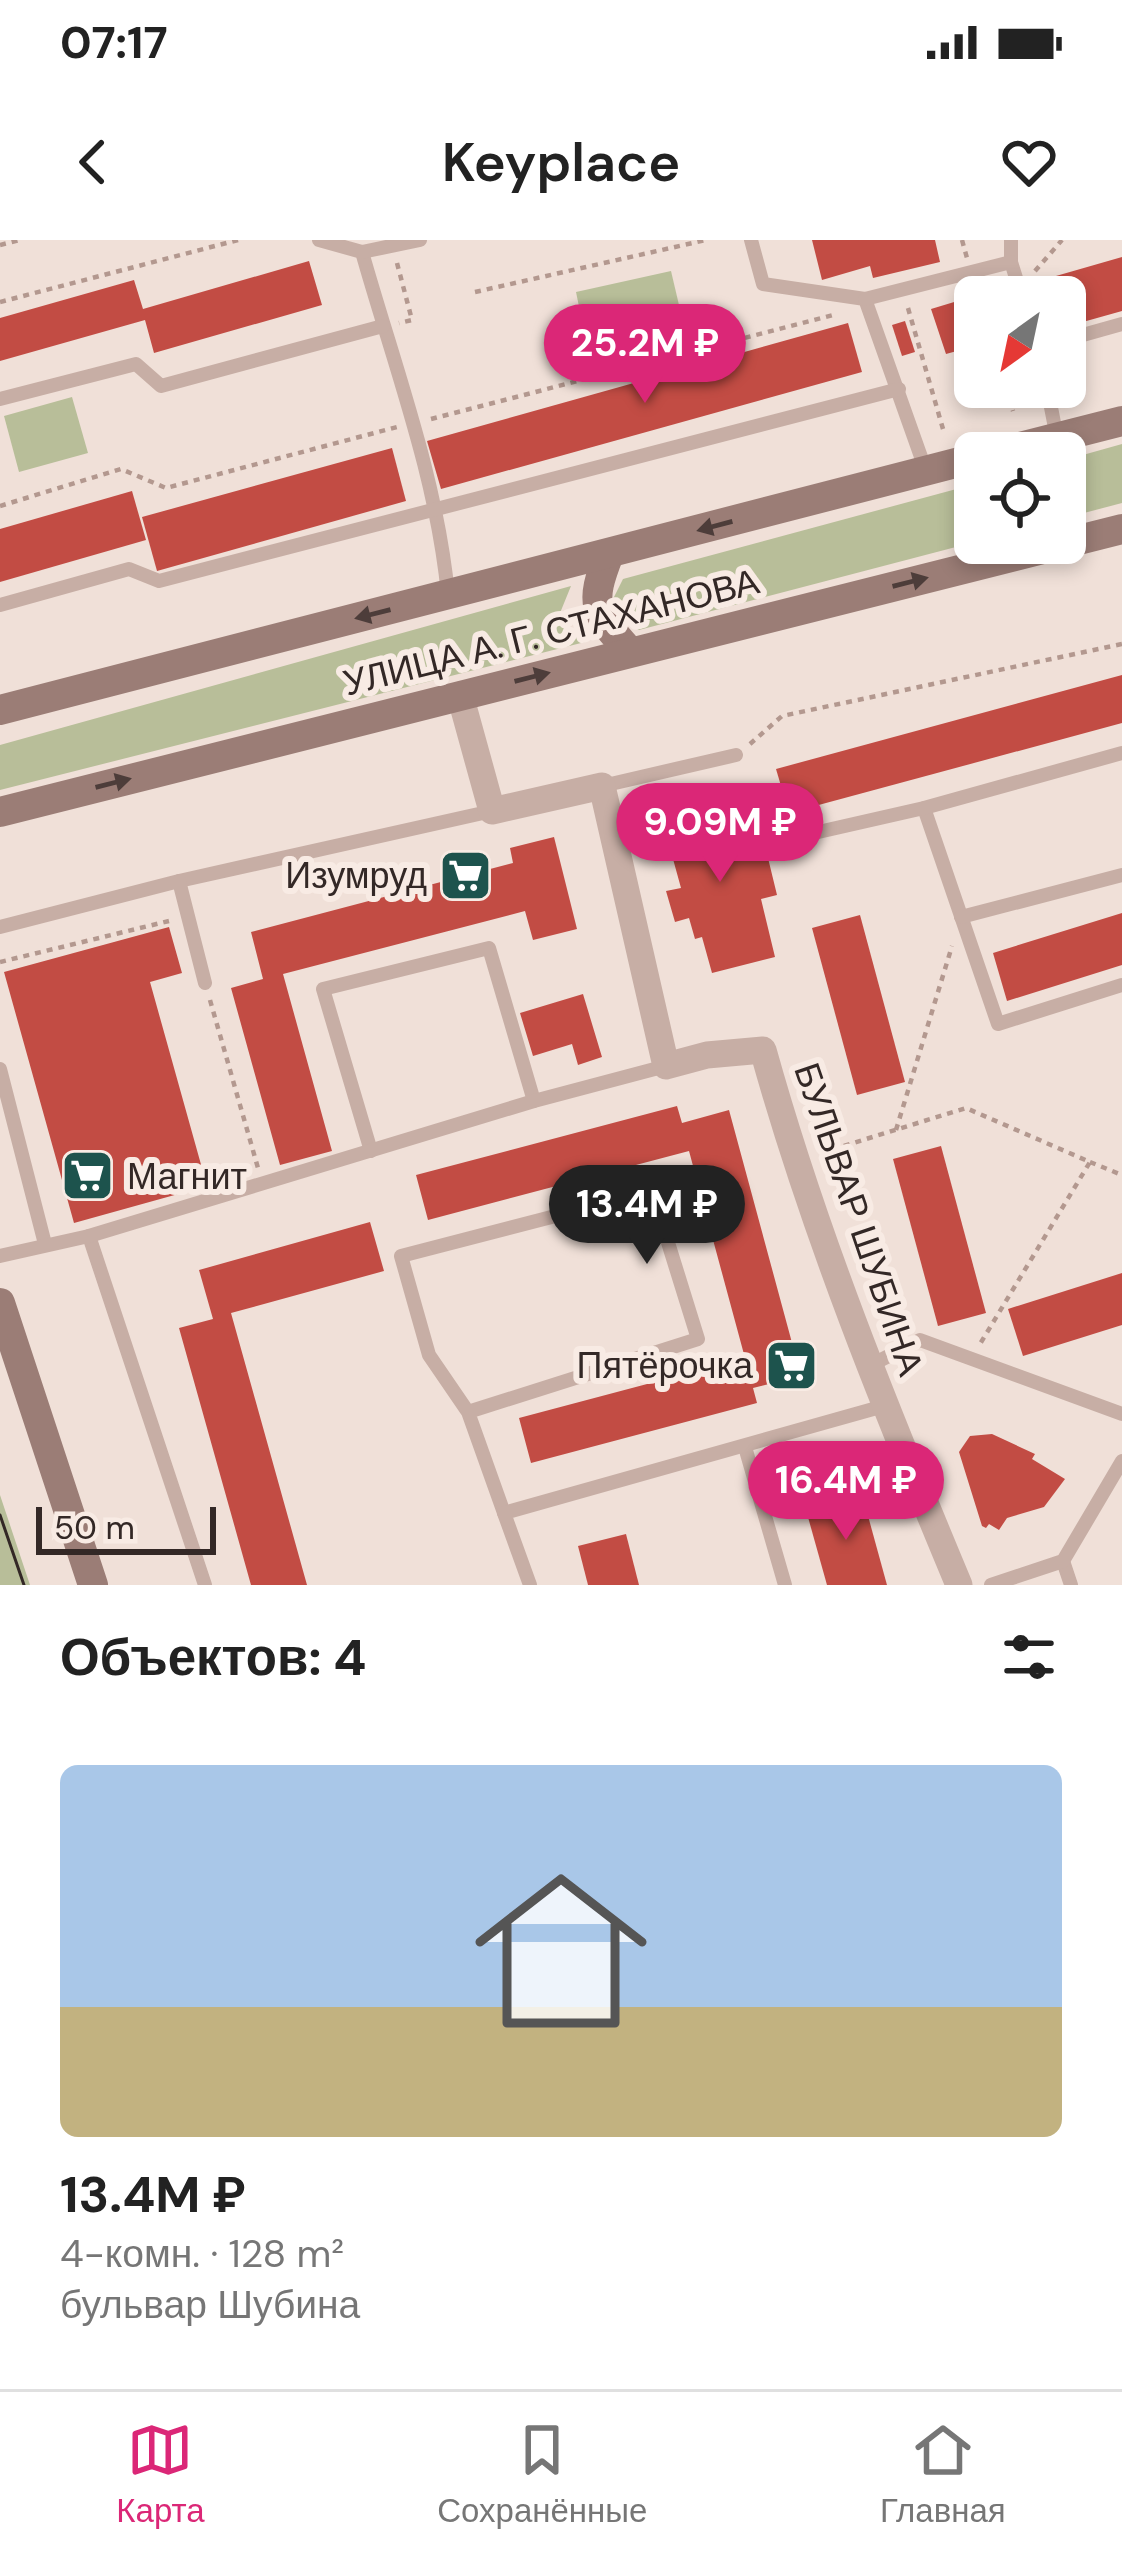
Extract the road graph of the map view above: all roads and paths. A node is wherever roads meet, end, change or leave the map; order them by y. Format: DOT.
graph roads {
  1 [pos="20,240"];
  2 [pos="238,240"];
  3 [pos="320,240"];
  4 [pos="420,240"];
  5 [pos="706,240"];
  6 [pos="751,240"];
  7 [pos="1011,240"];
  8 [pos="1062,240"];
  9 [pos="0,245"];
  10 [pos="393,246"];
  11 [pos="362,253"];
  12 [pos="1012,262"];
  13 [pos="1016,276"];
  14 [pos="1033,276"];
  15 [pos="902,290"];
  16 [pos="475,292"];
  17 [pos="865,299"];
  18 [pos="0,302"];
  19 [pos="1122,324"];
  20 [pos="383,326"];
  21 [pos="1086,334"];
  22 [pos="899,389"];
  23 [pos="0,398"];
  24 [pos="1012,408"];
  25 [pos="1013,411"];
  26 [pos="1122,421"];
  27 [pos="943,429"];
  28 [pos="1080,432"];
  29 [pos="954,464"];
  30 [pos="926,471"];
  31 [pos="434,511"];
  32 [pos="1122,529"];
  33 [pos="609,554"];
  34 [pos="448,595"];
  35 [pos="0,605"];
  36 [pos="1122,644"];
  37 [pos="630,652"];
  38 [pos="460,695"];
  39 [pos="0,710"];
  40 [pos="1122,753"];
  41 [pos="736,755"];
  42 [pos="602,786"];
  43 [pos="924,808"];
  44 [pos="0,812"];
  45 [pos="491,812"];
  46 [pos="792,838"];
  47 [pos="1122,874"];
  48 [pos="178,881"];
  49 [pos="188,916"];
  50 [pos="962,916"];
  51 [pos="0,927"];
  52 [pos="0,962"];
  53 [pos="205,983"];
  54 [pos="1122,986"];
  55 [pos="666,1066"];
  56 [pos="0,1069"];
  57 [pos="534,1101"];
  58 [pos="896,1130"];
  59 [pos="371,1151"];
  60 [pos="794,1161"];
  61 [pos="1090,1162"];
  62 [pos="1122,1174"];
  63 [pos="262,1184"];
  64 [pos="89,1236"];
  65 [pos="45,1244"];
  66 [pos="0,1256"];
  67 [pos="0,1303"];
  68 [pos="971,1359"];
  69 [pos="872,1365"];
  70 [pos="884,1406"];
  71 [pos="468,1412"];
  72 [pos="1122,1414"];
  73 [pos="745,1447"];
  74 [pos="1122,1461"];
  75 [pos="504,1513"];
  76 [pos="1063,1561"];
  77 [pos="93,1585"];
  78 [pos="205,1585"];
  79 [pos="530,1585"];
  80 [pos="785,1585"];
  81 [pos="959,1585"];
  82 [pos="992,1585"];
  83 [pos="1071,1585"];
  1 -- 9 [label="path"];
  2 -- 18 [label="path"];
  3 -- 11 [label="lane"];
  4 -- 10 [label="lane"];
  5 -- 16 [label="path"];
  6 -- 17 [label="lane"];
  7 -- 12 [label="lane"];
  8 -- 14 [label="path"];
  10 -- 11 [label="lane"];
  10 -- 20 [label="path"];
  11 -- 20 [label="lane"];
  12 -- 13 [label="lane"];
  12 -- 15 [label="lane"];
  15 -- 17 [label="lane"];
  15 -- 27 [label="path"];
  17 -- 22 [label="lane"];
  19 -- 21 [label="lane"];
  20 -- 23 [label="lane"];
  20 -- 31 [label="lane"];
  22 -- 30 [label="lane"];
  22 -- 31 [label="lane"];
  24 -- 25 [label="path"];
  26 -- 28 [label="main road"];
  29 -- 30 [label="main road, УЛИЦА А. Г. СТАХАНОВА"];
  30 -- 33 [label="main road, УЛИЦА А. Г. СТАХАНОВА, one-way"];
  31 -- 34 [label="lane"];
  31 -- 35 [label="lane"];
  37 -- 32 [label="main road, УЛИЦА А. Г. СТАХАНОВА, one-way"];
  33 -- 34 [label="main road, УЛИЦА А. Г. СТАХАНОВА"];
  33 -- 37 [label="main road"];
  34 -- 39 [label="main road, УЛИЦА А. Г. СТАХАНОВА, one-way"];
  36 -- 41 [label="path"];
  38 -- 37 [label="main road, УЛИЦА А. Г. СТАХАНОВА, one-way"];
  44 -- 38 [label="main road, УЛИЦА А. Г. СТАХАНОВА, one-way"];
  38 -- 45 [label="street"];
  40 -- 43 [label="lane"];
  41 -- 42 [label="lane"];
  42 -- 45 [label="street"];
  42 -- 55 [label="street"];
  43 -- 46 [label="lane"];
  43 -- 50 [label="lane"];
  45 -- 48 [label="lane"];
  47 -- 50 [label="lane"];
  48 -- 49 [label="lane"];
  48 -- 51 [label="lane"];
  49 -- 52 [label="path"];
  49 -- 53 [label="lane"];
  50 -- 54 [label="lane"];
  50 -- 58 [label="path"];
  53 -- 63 [label="path"];
  55 -- 57 [label="lane"];
  55 -- 60 [label="street, БУЛЬВАР ШУБИНА"];
  56 -- 65 [label="lane"];
  57 -- 59 [label="lane"];
  57 -- 59 [label="lane"];
  58 -- 60 [label="path"];
  58 -- 61 [label="path"];
  59 -- 63 [label="lane"];
  60 -- 69 [label="street, БУЛЬВАР ШУБИНА"];
  61 -- 62 [label="path"];
  61 -- 68 [label="path"];
  63 -- 64 [label="lane"];
  64 -- 65 [label="lane"];
  64 -- 78 [label="lane"];
  65 -- 66 [label="lane"];
  67 -- 77 [label="main road"];
  68 -- 69 [label="lane"];
  68 -- 72 [label="lane"];
  69 -- 70 [label="street, БУЛЬВАР ШУБИНА"];
  70 -- 73 [label="lane"];
  70 -- 81 [label="street, БУЛЬВАР ШУБИНА"];
  71 -- 71 [label="lane"];
  71 -- 75 [label="lane"];
  73 -- 75 [label="lane"];
  73 -- 80 [label="lane"];
  74 -- 76 [label="lane"];
  75 -- 79 [label="lane"];
  76 -- 82 [label="lane"];
  76 -- 83 [label="lane"];
}
